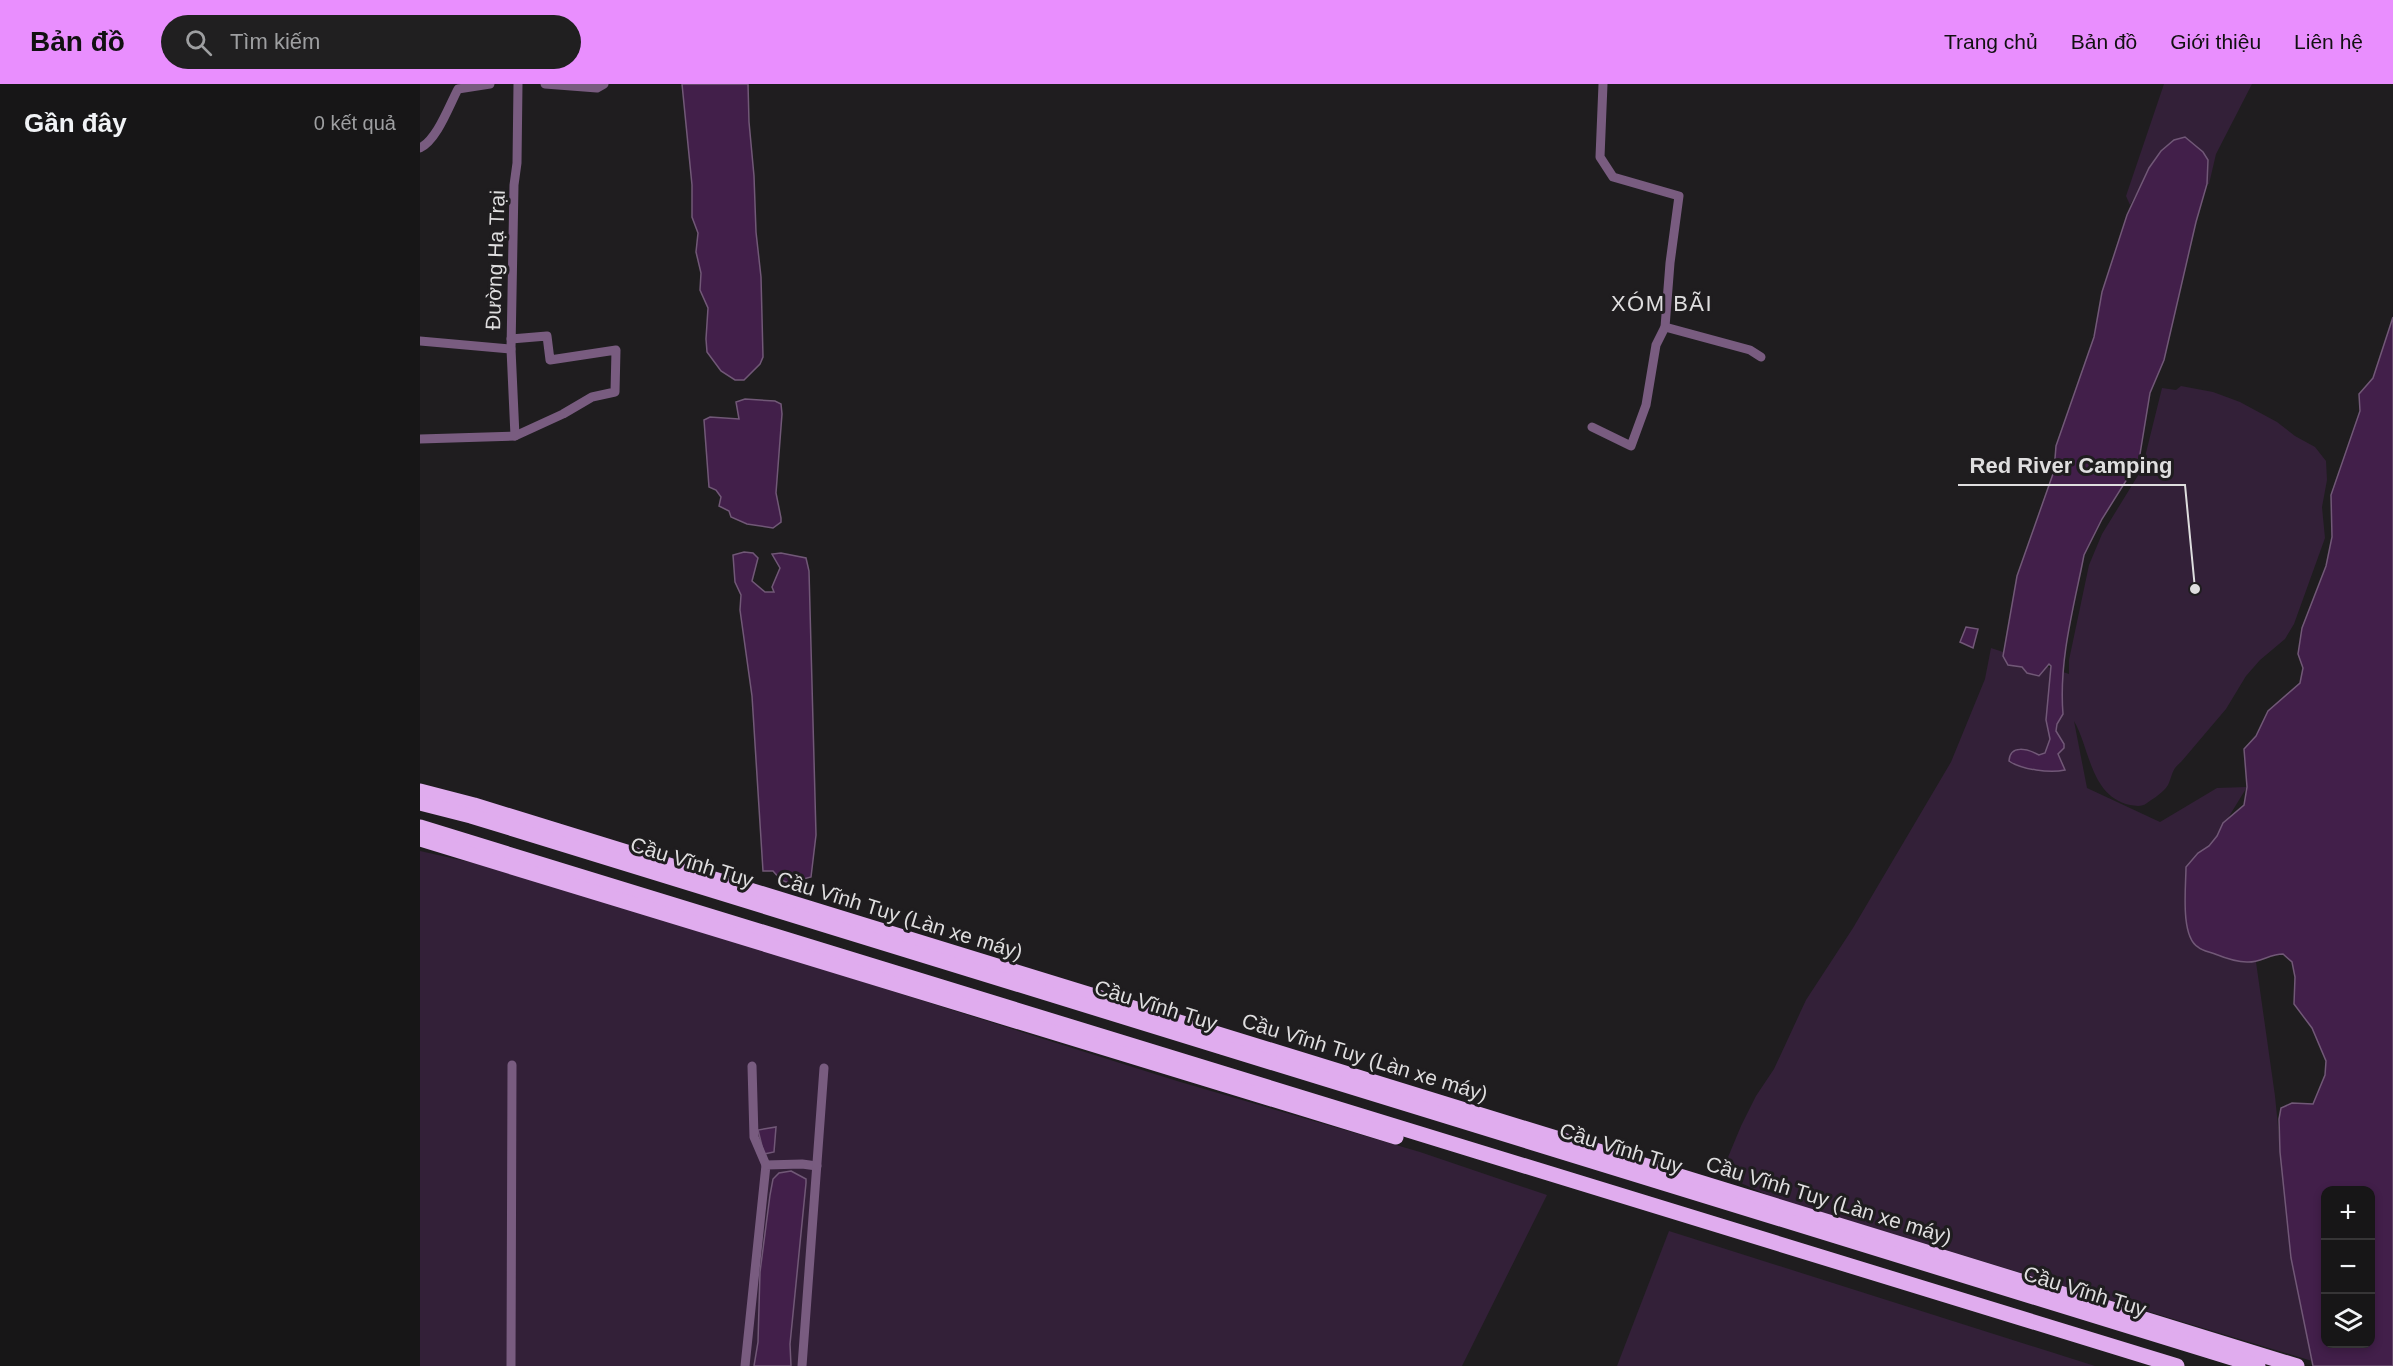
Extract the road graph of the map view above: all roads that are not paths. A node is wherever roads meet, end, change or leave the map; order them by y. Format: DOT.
graph roads {
  1 [pos="490,84"];
  2 [pos="518,84"];
  3 [pos="545,84"];
  4 [pos="604,84"];
  5 [pos="1603,84"];
  6 [pos="420,148"];
  7 [pos="1665,327"];
  8 [pos="420,342"];
  9 [pos="511,344"];
  10 [pos="1761,357"];
  11 [pos="1592,427"];
  12 [pos="515,436"];
  13 [pos="420,439"];
  14 [pos="420,791"];
  15 [pos="420,803"];
  16 [pos="420,828"];
  17 [pos="420,839"];
  18 [pos="512,1065"];
  19 [pos="752,1066"];
  20 [pos="824,1068"];
  21 [pos="766,1165"];
  22 [pos="817,1166"];
  23 [pos="511,1366"];
  24 [pos="745,1366"];
  25 [pos="802,1366"];
  26 [pos="2145,1366"];
  27 [pos="2177,1366"];
  28 [pos="2258,1366"];
  29 [pos="2297,1366"];
  1 -- 6 [label="street"];
  2 -- 9 [label="street, Đường Hạ Trại"];
  3 -- 4 [label="street"];
  5 -- 7 [label="street"];
  7 -- 10 [label="street"];
  7 -- 11 [label="street"];
  8 -- 9 [label="street"];
  9 -- 12 [label="street, Đường Hạ Trại"];
  9 -- 12 [label="street"];
  12 -- 13 [label="street"];
  14 -- 29 [label="highway, Cầu Vĩnh Tuy (Làn xe máy)"];
  15 -- 28 [label="highway, Cầu Vĩnh Tuy"];
  16 -- 27 [label="highway"];
  17 -- 26 [label="highway"];
  18 -- 23 [label="street"];
  19 -- 21 [label="street"];
  20 -- 22 [label="street"];
  21 -- 22 [label="street"];
  21 -- 24 [label="street"];
  22 -- 25 [label="street"];
}
